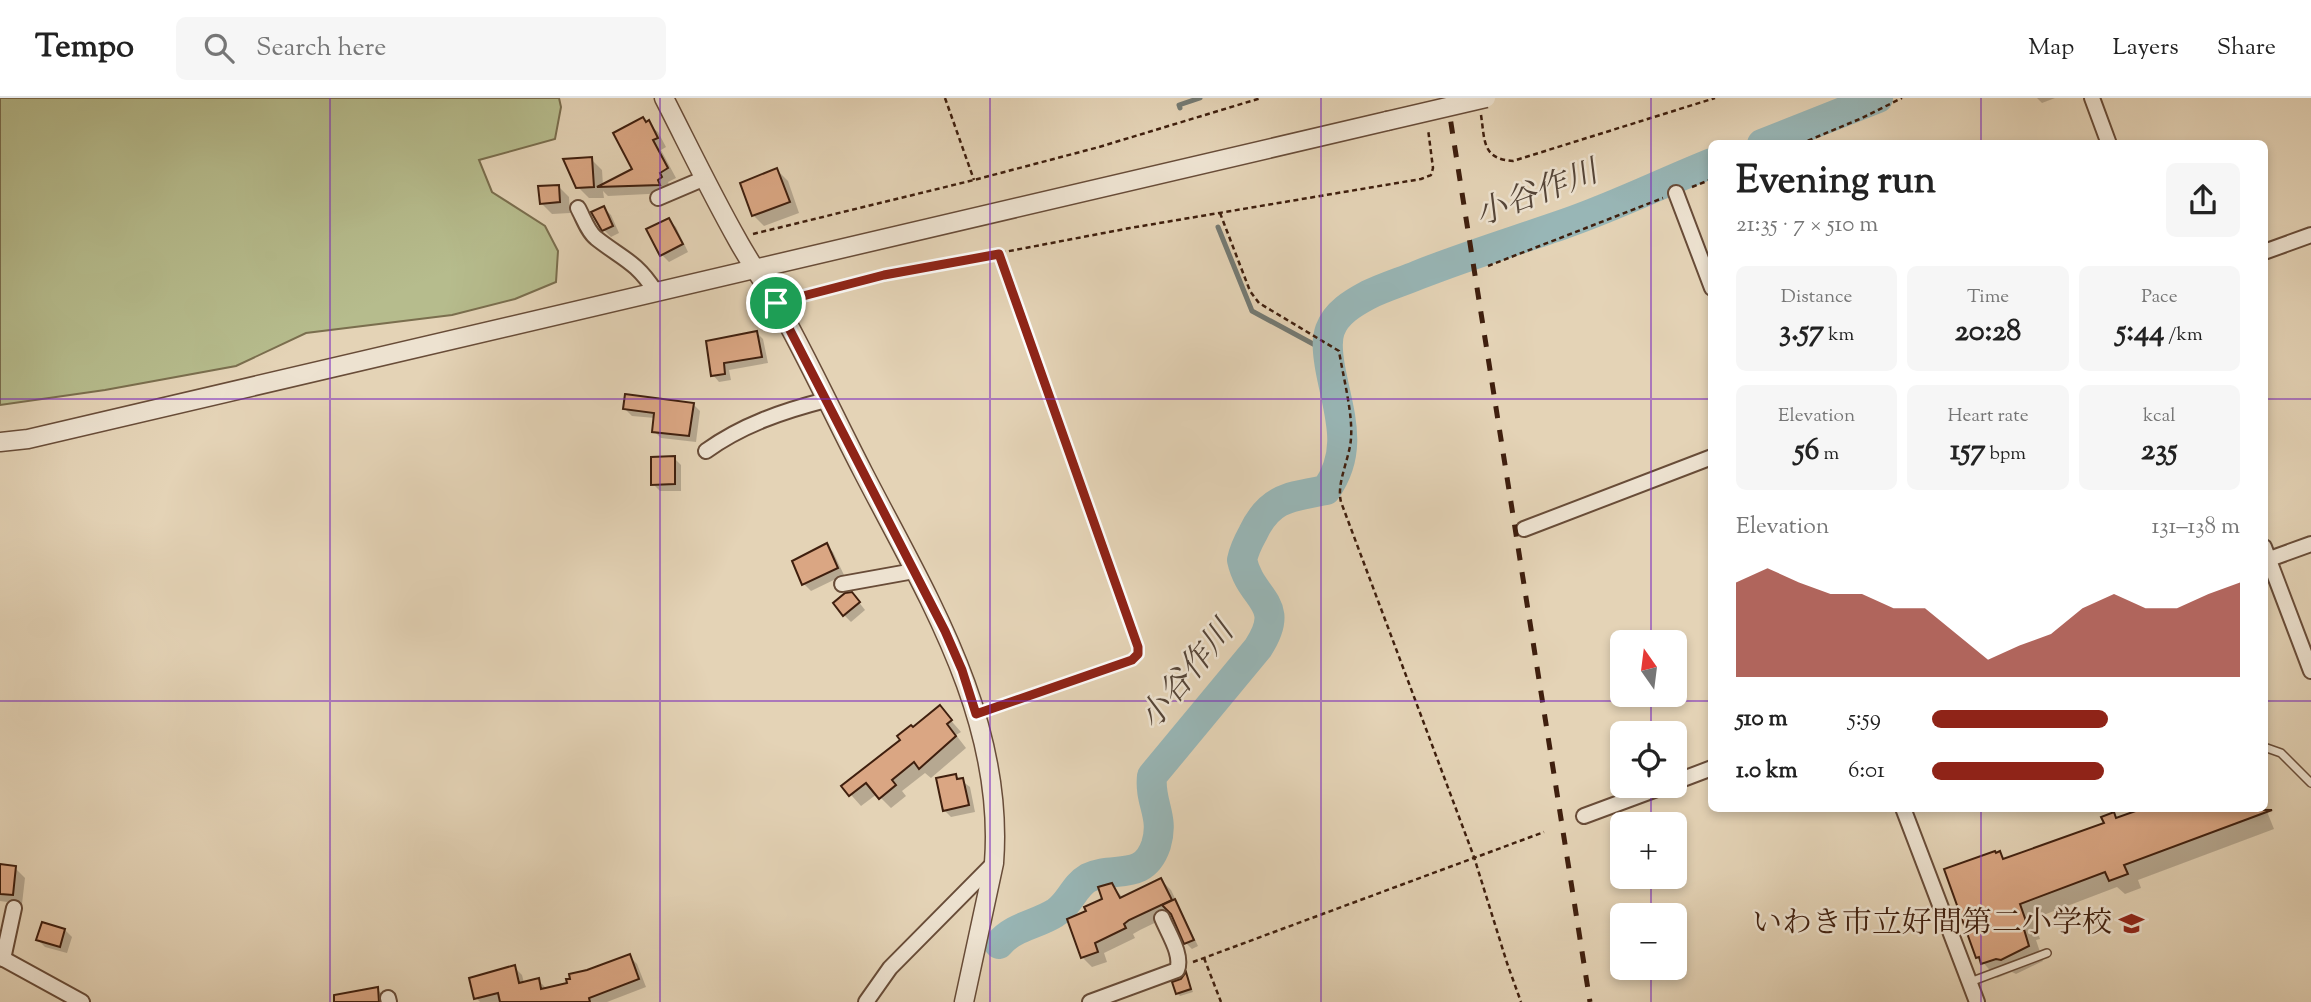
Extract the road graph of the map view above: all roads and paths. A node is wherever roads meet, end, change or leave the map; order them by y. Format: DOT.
graph roads {
  1 [pos="664,98"];
  2 [pos="945,98"];
  3 [pos="1261,98"];
  4 [pos="1715,98"];
  5 [pos="1902,98"];
  6 [pos="2092,98"];
  7 [pos="1483,104"];
  8 [pos="1426,121"];
  9 [pos="1810,140"];
  10 [pos="2108,140"];
  11 [pos="705,178"];
  12 [pos="974,180"];
  13 [pos="1708,181"];
  14 [pos="1676,193"];
  15 [pos="658,198"];
  16 [pos="578,208"];
  17 [pos="1220,213"];
  18 [pos="2311,235"];
  19 [pos="736,238"];
  20 [pos="2268,251"];
  21 [pos="999,254"];
  22 [pos="1488,266"];
  23 [pos="753,267"];
  24 [pos="1708,277"];
  25 [pos="655,291"];
  26 [pos="776,303"];
  27 [pos="826,400"];
  28 [pos="0,442"];
  29 [pos="706,452"];
  30 [pos="1708,459"];
  31 [pos="1524,529"];
  32 [pos="2311,544"];
  33 [pos="2268,555"];
  34 [pos="2268,561"];
  35 [pos="915,572"];
  36 [pos="842,584"];
  37 [pos="2311,671"];
  38 [pos="976,714"];
  39 [pos="2268,746"];
  40 [pos="1708,770"];
  41 [pos="1687,777"];
  42 [pos="2311,783"];
  43 [pos="1633,798"];
  44 [pos="1905,812"];
  45 [pos="1584,816"];
  46 [pos="1544,832"];
  47 [pos="1474,857"];
  48 [pos="994,863"];
  49 [pos="14,908"];
  50 [pos="1162,918"];
  51 [pos="2047,953"];
  52 [pos="1,958"];
  53 [pos="1205,958"];
  54 [pos="1179,967"];
  55 [pos="1970,982"];
  56 [pos="82,1002"];
  57 [pos="866,1002"];
  58 [pos="964,1002"];
  59 [pos="1090,1002"];
  60 [pos="1221,1002"];
  61 [pos="1521,1002"];
  62 [pos="1978,1002"];
  1 -- 11 [label="street"];
  2 -- 12 [label="path"];
  3 -- 12 [label="path"];
  4 -- 7 [label="path"];
  5 -- 9 [label="path"];
  6 -- 10 [label="street"];
  7 -- 23 [label="street, bridge"];
  8 -- 17 [label="path"];
  11 -- 15 [label="street"];
  11 -- 19 [label="street"];
  12 -- 19 [label="path"];
  13 -- 14 [label="path"];
  14 -- 22 [label="path"];
  14 -- 24 [label="street"];
  16 -- 25 [label="street"];
  17 -- 21 [label="path"];
  17 -- 47 [label="path"];
  18 -- 20 [label="street"];
  19 -- 23 [label="street"];
  21 -- 26 [label="path"];
  21 -- 38 [label="path"];
  23 -- 25 [label="street"];
  23 -- 26 [label="street"];
  25 -- 28 [label="street"];
  26 -- 27 [label="street"];
  27 -- 29 [label="street"];
  27 -- 35 [label="street"];
  30 -- 31 [label="street"];
  32 -- 33 [label="street"];
  34 -- 37 [label="street"];
  35 -- 36 [label="street"];
  35 -- 38 [label="street"];
  38 -- 48 [label="street"];
  39 -- 42 [label="lane"];
  40 -- 41 [label="street"];
  43 -- 45 [label="street"];
  44 -- 55 [label="street"];
  46 -- 47 [label="path"];
  47 -- 53 [label="path"];
  47 -- 61 [label="path"];
  48 -- 57 [label="street"];
  48 -- 58 [label="street"];
  49 -- 52 [label="street"];
  50 -- 54 [label="street"];
  51 -- 55 [label="lane"];
  52 -- 56 [label="street"];
  53 -- 54 [label="path"];
  53 -- 60 [label="path"];
  54 -- 59 [label="street"];
  55 -- 62 [label="street"];
}
